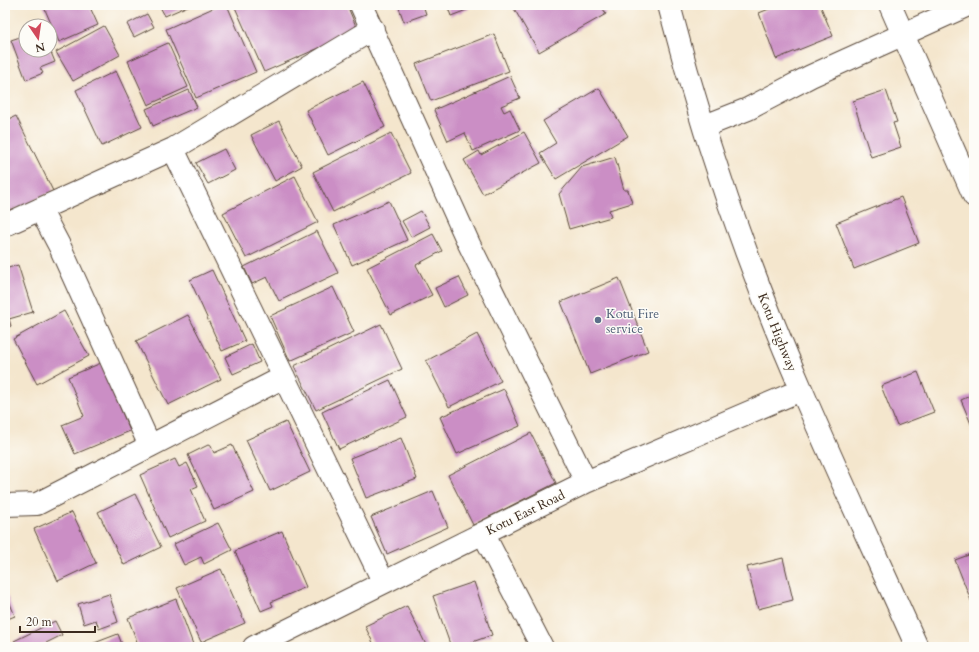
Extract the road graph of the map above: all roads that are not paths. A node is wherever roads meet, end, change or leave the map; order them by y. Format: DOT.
graph roads {
  1 [pos="360,5"];
  2 [pos="669,5"];
  3 [pos="890,5"];
  4 [pos="968,5"];
  5 [pos="373,29"];
  6 [pos="904,33"];
  7 [pos="705,126"];
  8 [pos="172,149"];
  9 [pos="974,196"];
  10 [pos="40,209"];
  11 [pos="5,225"];
  12 [pos="284,376"];
  13 [pos="801,390"];
  14 [pos="150,446"];
  15 [pos="586,482"];
  16 [pos="5,505"];
  17 [pos="483,533"];
  18 [pos="383,582"];
  19 [pos="278,642"];
  20 [pos="254,647"];
  21 [pos="542,647"];
  22 [pos="917,647"];
  1 -- 5 [label="street"];
  2 -- 7 [label="street, Kotu Highway"];
  3 -- 6 [label="street"];
  4 -- 6 [label="street"];
  5 -- 8 [label="street"];
  5 -- 15 [label="street"];
  6 -- 7 [label="street"];
  6 -- 9 [label="street"];
  7 -- 13 [label="street, Kotu Highway"];
  8 -- 10 [label="street"];
  8 -- 12 [label="street"];
  10 -- 11 [label="street"];
  10 -- 14 [label="street"];
  12 -- 14 [label="street"];
  12 -- 18 [label="street"];
  13 -- 15 [label="street, Kotu East Road"];
  13 -- 22 [label="street, Kotu Highway"];
  14 -- 16 [label="street"];
  15 -- 17 [label="street, Kotu East Road"];
  17 -- 18 [label="street, Kotu East Road"];
  17 -- 21 [label="street"];
  18 -- 19 [label="street, Kotu East Road"];
  19 -- 20 [label="street, Kotu East Road"];
}
